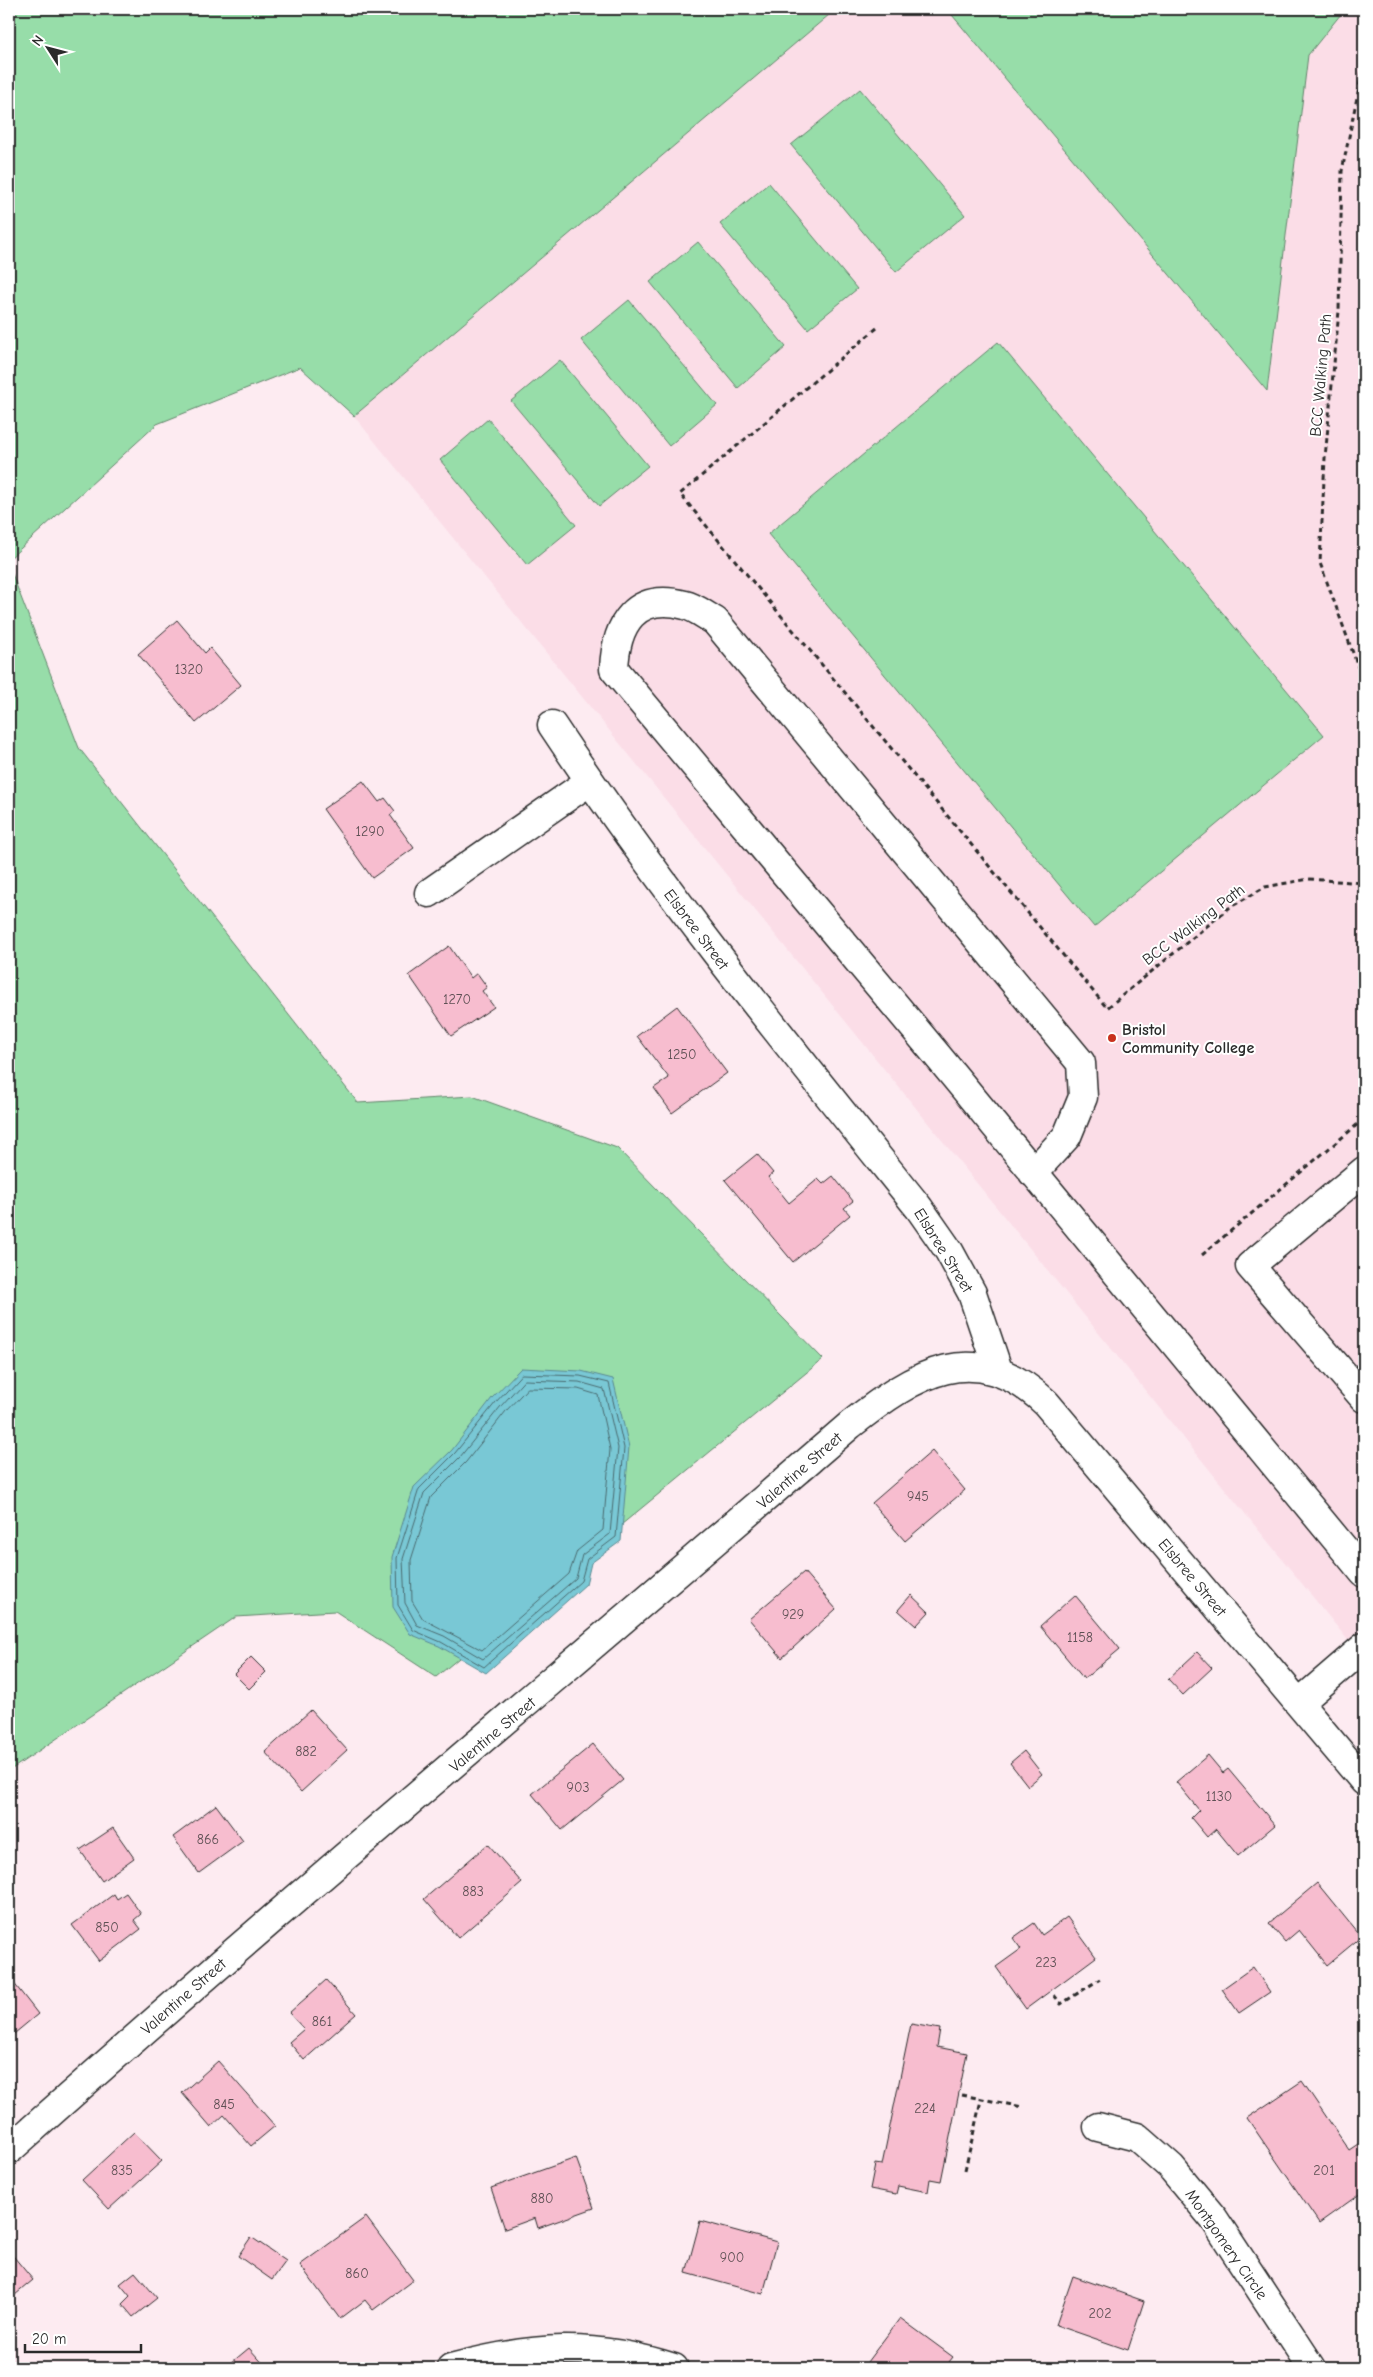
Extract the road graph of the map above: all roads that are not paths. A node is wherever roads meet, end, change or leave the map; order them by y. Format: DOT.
graph roads {
  1 [pos="552,725"];
  2 [pos="590,781"];
  3 [pos="429,893"];
  4 [pos="1364,1171"];
  5 [pos="1033,1173"];
  6 [pos="998,1370"];
  7 [pos="1364,1398"];
  8 [pos="1364,1573"];
  9 [pos="1364,1647"];
  10 [pos="1299,1703"];
  11 [pos="1364,1781"];
  12 [pos="1098,2127"];
  13 [pos="9,2150"];
  14 [pos="451,2368"];
  15 [pos="674,2368"];
  16 [pos="1312,2368"];
  1 -- 2 [label="street, Elsbree Street"];
  2 -- 3 [label="street"];
  2 -- 6 [label="street, Elsbree Street"];
  4 -- 7 [label="street"];
  5 -- 5 [label="street"];
  5 -- 8 [label="street"];
  6 -- 10 [label="street, Elsbree Street"];
  6 -- 13 [label="street, Valentine Street"];
  9 -- 10 [label="street"];
  10 -- 11 [label="street, Elsbree Street"];
  12 -- 16 [label="street, Montgomery Circle"];
  14 -- 15 [label="street"];
}
